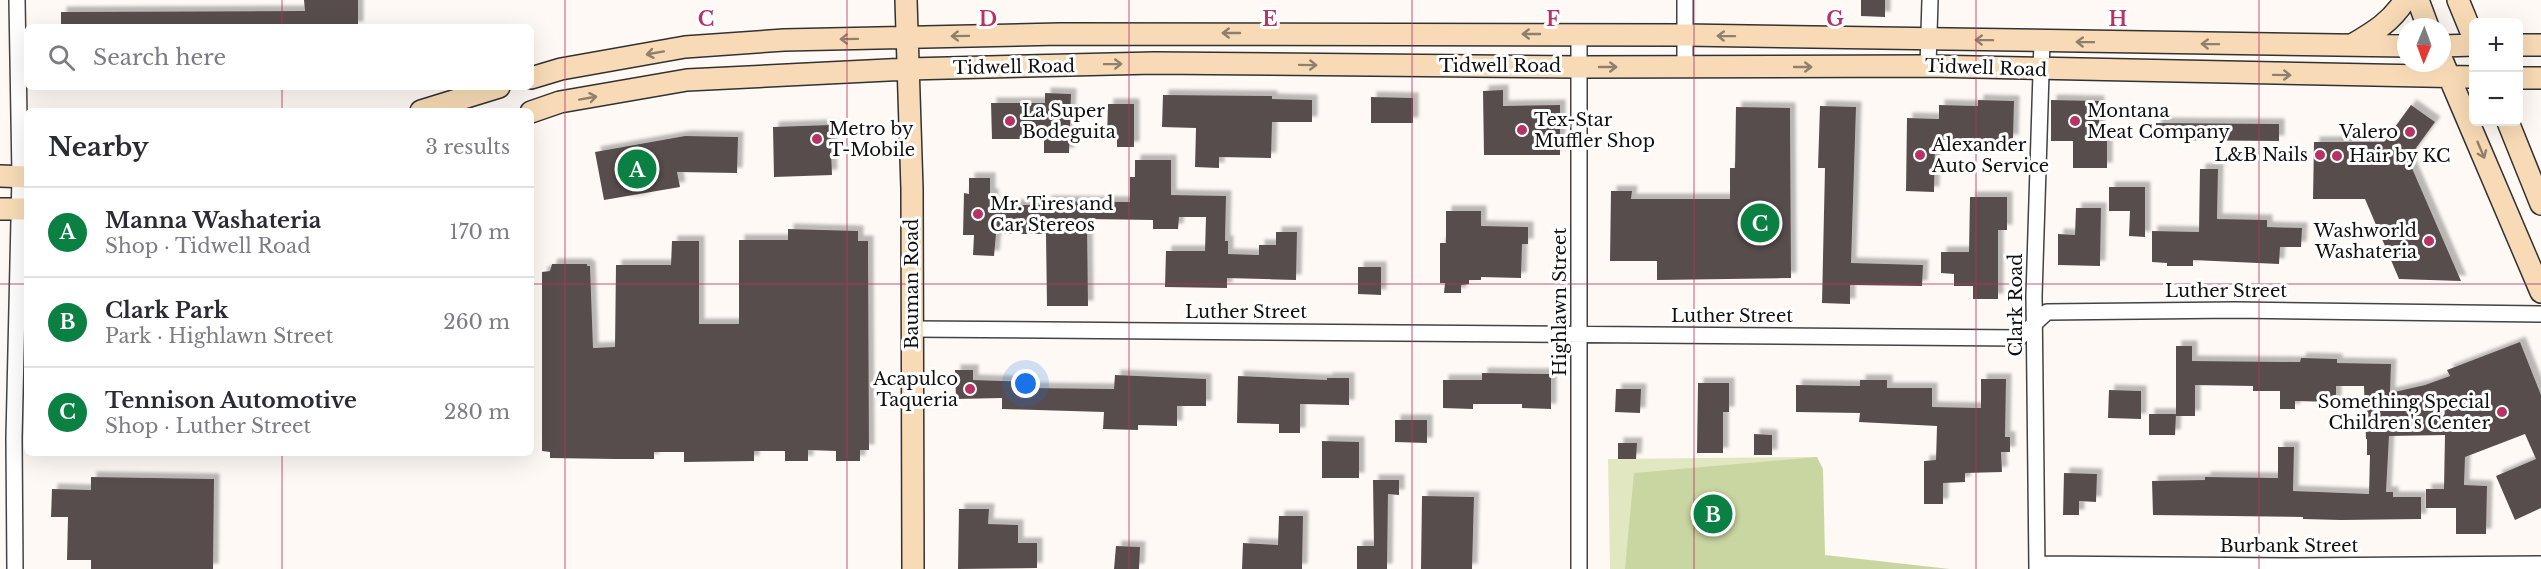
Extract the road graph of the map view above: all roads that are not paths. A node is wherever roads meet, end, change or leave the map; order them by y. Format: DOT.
graph roads {
  1 [pos="17,0"];
  2 [pos="906,0"];
  3 [pos="1685,0"];
  4 [pos="1930,0"];
  5 [pos="2405,0"];
  6 [pos="2418,0"];
  7 [pos="2458,0"];
  8 [pos="2425,18"];
  9 [pos="2469,27"];
  10 [pos="1152,33"];
  11 [pos="1366,34"];
  12 [pos="1579,34"];
  13 [pos="1685,35"];
  14 [pos="907,37"];
  15 [pos="1929,39"];
  16 [pos="2042,40"];
  17 [pos="2182,43"];
  18 [pos="2352,45"];
  19 [pos="2469,45"];
  20 [pos="2523,45"];
  21 [pos="2541,45"];
  22 [pos="2397,46"];
  23 [pos="2451,46"];
  24 [pos="685,48"];
  25 [pos="1154,63"];
  26 [pos="1364,65"];
  27 [pos="1928,66"];
  28 [pos="1579,67"];
  29 [pos="1685,67"];
  30 [pos="908,69"];
  31 [pos="2042,70"];
  32 [pos="2397,70"];
  33 [pos="2451,70"];
  34 [pos="2447,72"];
  35 [pos="2183,73"];
  36 [pos="2469,76"];
  37 [pos="534,77"];
  38 [pos="2523,78"];
  39 [pos="2541,78"];
  40 [pos="687,80"];
  41 [pos="491,90"];
  42 [pos="446,107"];
  43 [pos="534,111"];
  44 [pos="2510,126"];
  45 [pos="16,176"];
  46 [pos="2541,204"];
  47 [pos="15,209"];
  48 [pos="2541,292"];
  49 [pos="2541,314"];
  50 [pos="2036,323"];
  51 [pos="913,329"];
  52 [pos="1580,334"];
  53 [pos="7,438"];
  54 [pos="2541,564"];
  55 [pos="2037,566"];
  56 [pos="15,569"];
  57 [pos="913,569"];
  58 [pos="1579,569"];
  1 -- 45 [label="street"];
  2 -- 14 [label="main road, Bauman Road"];
  3 -- 13 [label="street"];
  4 -- 15 [label="street"];
  5 -- 18 [label="main road"];
  6 -- 8 [label="main road"];
  7 -- 9 [label="main road"];
  11 -- 10 [label="main road, Tidwell Road, one-way"];
  10 -- 14 [label="main road, Tidwell Road, one-way"];
  10 -- 25 [label="main road"];
  12 -- 11 [label="main road, Tidwell Road, one-way"];
  11 -- 26 [label="main road"];
  12 -- 13 [label="main road, Tidwell Road"];
  12 -- 28 [label="street, Highlawn Street"];
  15 -- 13 [label="main road, Tidwell Road, one-way"];
  13 -- 29 [label="street"];
  14 -- 24 [label="main road, Tidwell Road, one-way"];
  14 -- 30 [label="main road, Bauman Road"];
  16 -- 15 [label="main road, Tidwell Road, one-way"];
  15 -- 27 [label="street"];
  17 -- 16 [label="main road, Tidwell Road, one-way"];
  16 -- 31 [label="street, Clark Road"];
  18 -- 17 [label="main road, Tidwell Road, one-way"];
  17 -- 35 [label="main road"];
  18 -- 22 [label="main road, Tidwell Road"];
  19 -- 23 [label="main road"];
  20 -- 21 [label="main road"];
  24 -- 37 [label="main road, Tidwell Road, one-way"];
  24 -- 40 [label="main road"];
  25 -- 26 [label="main road, Tidwell Road, one-way"];
  30 -- 25 [label="main road, Tidwell Road, one-way"];
  26 -- 28 [label="main road, Tidwell Road"];
  29 -- 27 [label="main road, Tidwell Road, one-way"];
  27 -- 31 [label="main road, Tidwell Road"];
  28 -- 29 [label="main road, Tidwell Road, one-way"];
  28 -- 52 [label="street, Highlawn Street"];
  30 -- 40 [label="main road, Tidwell Road"];
  30 -- 51 [label="main road, Bauman Road"];
  31 -- 35 [label="main road, Tidwell Road"];
  31 -- 50 [label="street, Clark Road"];
  35 -- 32 [label="main road, Tidwell Road, one-way"];
  33 -- 36 [label="main road, Tidwell Road"];
  34 -- 48 [label="main road, one-way"];
  38 -- 39 [label="main road"];
  43 -- 40 [label="main road, Tidwell Road, one-way"];
  41 -- 42 [label="main road"];
  44 -- 46 [label="main road"];
  45 -- 47 [label="street"];
  47 -- 53 [label="street"];
  49 -- 50 [label="street, Luther Street"];
  50 -- 52 [label="street, Luther Street"];
  50 -- 55 [label="street, Clark Road"];
  51 -- 52 [label="street, Luther Street"];
  51 -- 57 [label="main road, Bauman Road"];
  52 -- 58 [label="street, Highlawn Street"];
  53 -- 56 [label="street"];
  54 -- 55 [label="street, Burbank Street"];
}
